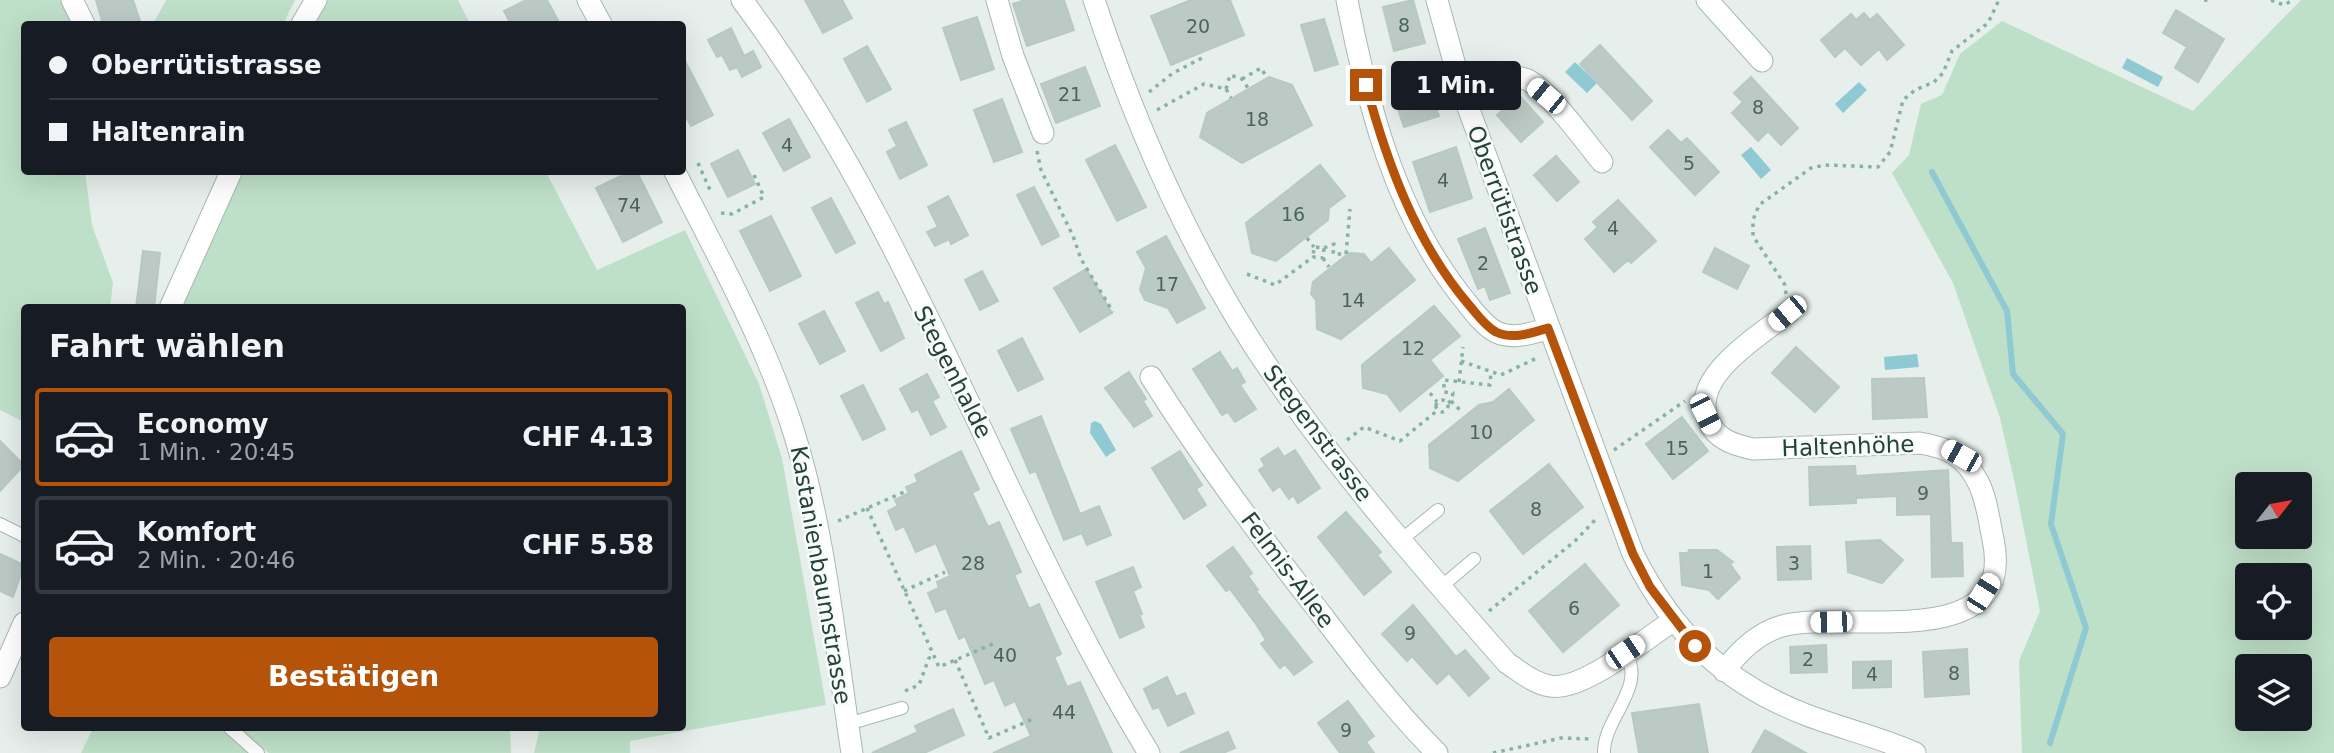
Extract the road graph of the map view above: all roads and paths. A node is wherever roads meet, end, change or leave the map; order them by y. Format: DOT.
graph roads {
  1 [pos="72,0"];
  2 [pos="316,0"];
  3 [pos="588,0"];
  4 [pos="742,0"];
  5 [pos="997,0"];
  6 [pos="1094,0"];
  7 [pos="1347,0"];
  8 [pos="1437,0"];
  9 [pos="1707,0"];
  10 [pos="1998,0"];
  11 [pos="2204,0"];
  12 [pos="2211,0"];
  13 [pos="2270,0"];
  14 [pos="2293,0"];
  15 [pos="82,21"];
  16 [pos="304,21"];
  17 [pos="599,21"];
  18 [pos="1206,56"];
  19 [pos="1762,61"];
  20 [pos="1266,76"];
  21 [pos="1242,79"];
  22 [pos="1248,88"];
  23 [pos="1226,89"];
  24 [pos="1462,91"];
  25 [pos="1231,98"];
  26 [pos="1131,103"];
  27 [pos="1140,125"];
  28 [pos="1043,133"];
  29 [pos="1602,162"];
  30 [pos="698,163"];
  31 [pos="230,175"];
  32 [pos="676,175"];
  33 [pos="754,175"];
  34 [pos="714,200"];
  35 [pos="1350,209"];
  36 [pos="719,210"];
  37 [pos="1307,238"];
  38 [pos="1314,247"];
  39 [pos="1324,248"];
  40 [pos="1313,257"];
  41 [pos="1323,258"];
  42 [pos="1329,267"];
  43 [pos="1247,274"];
  44 [pos="172,304"];
  45 [pos="1113,312"];
  46 [pos="1787,313"];
  47 [pos="1548,328"];
  48 [pos="1463,347"];
  49 [pos="1546,354"];
  50 [pos="1461,361"];
  51 [pos="1492,371"];
  52 [pos="1152,377"];
  53 [pos="1459,382"];
  54 [pos="1430,393"];
  55 [pos="1437,402"];
  56 [pos="1450,402"];
  57 [pos="1680,402"];
  58 [pos="1438,410"];
  59 [pos="1462,412"];
  60 [pos="1337,447"];
  61 [pos="1618,448"];
  62 [pos="904,492"];
  63 [pos="867,509"];
  64 [pos="1438,510"];
  65 [pos="1602,514"];
  66 [pos="0,524"];
  67 [pos="829,525"];
  68 [pos="21,534"];
  69 [pos="1401,540"];
  70 [pos="1474,559"];
  71 [pos="946,572"];
  72 [pos="1441,587"];
  73 [pos="904,591"];
  74 [pos="1487,613"];
  75 [pos="1673,621"];
  76 [pos="21,630"];
  77 [pos="995,643"];
  78 [pos="1625,652"];
  79 [pos="934,656"];
  80 [pos="956,660"];
  81 [pos="1724,671"];
  82 [pos="0,677"];
  83 [pos="898,694"];
  84 [pos="902,708"];
  85 [pos="1033,719"];
  86 [pos="848,724"];
  87 [pos="233,731"];
  88 [pos="1577,738"];
  89 [pos="258,753"];
  90 [pos="852,753"];
  91 [pos="1149,753"];
  92 [pos="1437,753"];
  93 [pos="1493,753"];
  94 [pos="1604,753"];
  95 [pos="1915,753"];
  1 -- 15 [label="street"];
  2 -- 16 [label="street"];
  3 -- 17 [label="street"];
  4 -- 91 [label="street, Stegenhalde"];
  5 -- 28 [label="street"];
  6 -- 26 [label="street, Stegenstrasse"];
  7 -- 47 [label="street"];
  8 -- 24 [label="street, Oberrütistrasse"];
  9 -- 19 [label="street"];
  10 -- 46 [label="path"];
  11 -- 12 [label="path"];
  13 -- 14 [label="path"];
  18 -- 26 [label="path"];
  20 -- 21 [label="path"];
  21 -- 22 [label="path"];
  21 -- 23 [label="path"];
  23 -- 25 [label="path"];
  23 -- 27 [label="path"];
  24 -- 29 [label="street"];
  24 -- 47 [label="street, Oberrütistrasse"];
  26 -- 27 [label="street, Stegenstrasse"];
  27 -- 69 [label="street, Stegenstrasse"];
  28 -- 45 [label="path"];
  30 -- 34 [label="path"];
  31 -- 44 [label="street"];
  32 -- 86 [label="street, Kastanienbaumstrasse"];
  33 -- 36 [label="path"];
  35 -- 39 [label="path"];
  37 -- 38 [label="path"];
  38 -- 39 [label="path"];
  38 -- 40 [label="path"];
  39 -- 41 [label="path"];
  40 -- 41 [label="path"];
  40 -- 43 [label="path"];
  41 -- 42 [label="path"];
  46 -- 81 [label="street, Haltenhöhe"];
  47 -- 75 [label="street, Oberrütistrasse"];
  48 -- 50 [label="path"];
  49 -- 51 [label="path"];
  50 -- 51 [label="path"];
  50 -- 53 [label="path"];
  51 -- 53 [label="path"];
  52 -- 92 [label="street, Felmis-Allee"];
  53 -- 56 [label="path"];
  54 -- 55 [label="path"];
  55 -- 56 [label="path"];
  55 -- 58 [label="path"];
  56 -- 58 [label="path"];
  56 -- 59 [label="path"];
  57 -- 61 [label="path"];
  58 -- 60 [label="path"];
  62 -- 63 [label="path"];
  63 -- 67 [label="path"];
  63 -- 73 [label="path"];
  64 -- 69 [label="lane"];
  65 -- 74 [label="path"];
  66 -- 68 [label="lane"];
  69 -- 72 [label="street, Stegenstrasse"];
  70 -- 72 [label="lane"];
  71 -- 73 [label="path"];
  72 -- 78 [label="street, Stegenstrasse"];
  73 -- 79 [label="path"];
  75 -- 78 [label="street, Stegenstrasse"];
  75 -- 81 [label="street, Oberrütistrasse"];
  76 -- 82 [label="street"];
  77 -- 80 [label="path"];
  78 -- 94 [label="lane"];
  79 -- 80 [label="path"];
  79 -- 83 [label="path"];
  80 -- 85 [label="path"];
  81 -- 95 [label="street, Oberrütistrasse"];
  84 -- 86 [label="lane"];
  86 -- 90 [label="street, Kastanienbaumstrasse"];
  87 -- 89 [label="lane"];
  88 -- 93 [label="path"];
}
